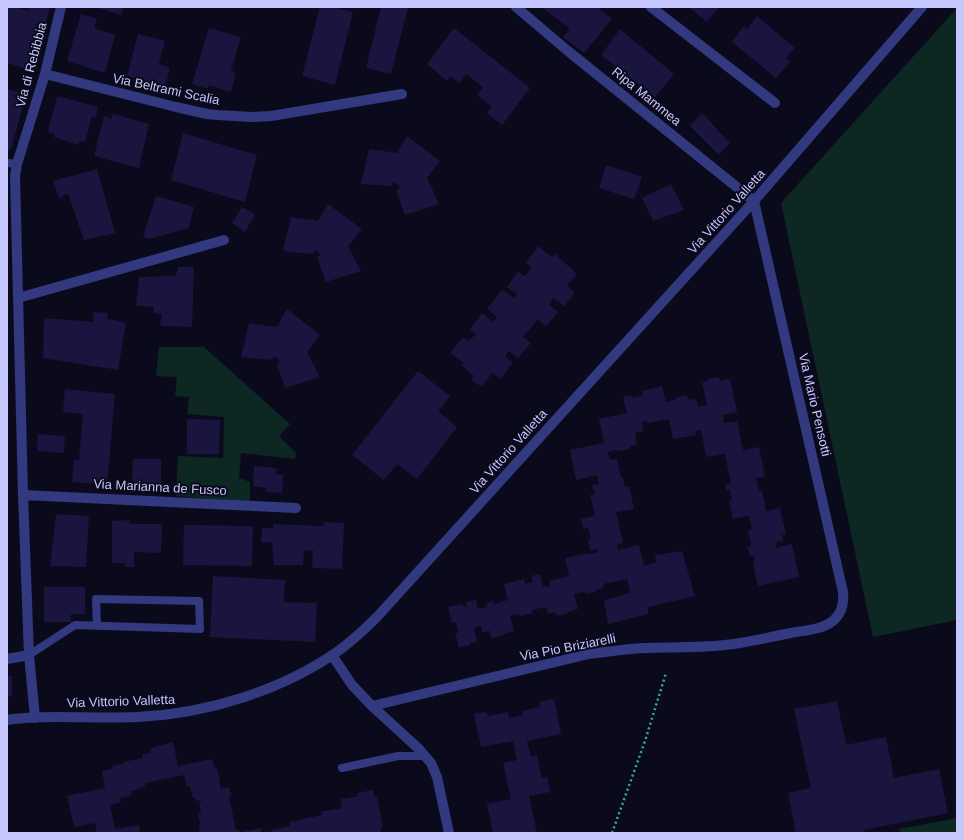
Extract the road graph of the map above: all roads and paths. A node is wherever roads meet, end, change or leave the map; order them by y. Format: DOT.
graph roads {
  1 [pos="61,7"];
  2 [pos="651,7"];
  3 [pos="922,7"];
  4 [pos="522,9"];
  5 [pos="45,74"];
  6 [pos="402,94"];
  7 [pos="775,103"];
  8 [pos="12,163"];
  9 [pos="754,201"];
  10 [pos="224,240"];
  11 [pos="18,298"];
  12 [pos="23,495"];
  13 [pos="296,508"];
  14 [pos="839,615"];
  15 [pos="97,626"];
  16 [pos="29,655"];
  17 [pos="332,655"];
  18 [pos="7,659"];
  19 [pos="666,673"];
  20 [pos="372,706"];
  21 [pos="35,718"];
  22 [pos="7,720"];
  23 [pos="425,756"];
  24 [pos="342,768"];
  25 [pos="449,833"];
  26 [pos="612,833"];
  1 -- 5 [label="street, Via di Rebibbia"];
  2 -- 7 [label="street"];
  3 -- 9 [label="street, Via Vittorio Valletta"];
  4 -- 9 [label="street, Ripa Mammea"];
  5 -- 6 [label="street, Via Beltrami Scalia"];
  5 -- 8 [label="street, Via di Rebibbia"];
  8 -- 11 [label="street, Via di Rebibbia"];
  9 -- 14 [label="street, Via Mario Pensotti"];
  9 -- 17 [label="street, Via Vittorio Valletta"];
  10 -- 11 [label="street"];
  11 -- 12 [label="street, Via di Rebibbia"];
  12 -- 13 [label="street, Via Marianna de Fusco"];
  12 -- 16 [label="street, Via di Rebibbia"];
  14 -- 20 [label="street, Via Pio Briziarelli"];
  15 -- 15 [label="lane"];
  15 -- 16 [label="lane"];
  16 -- 18 [label="street"];
  16 -- 21 [label="street, Via di Rebibbia"];
  17 -- 20 [label="street"];
  17 -- 21 [label="street, Via Vittorio Valletta"];
  19 -- 26 [label="path"];
  20 -- 23 [label="street"];
  21 -- 22 [label="street, Via Vittorio Valletta"];
  23 -- 24 [label="lane"];
  23 -- 25 [label="street"];
}
